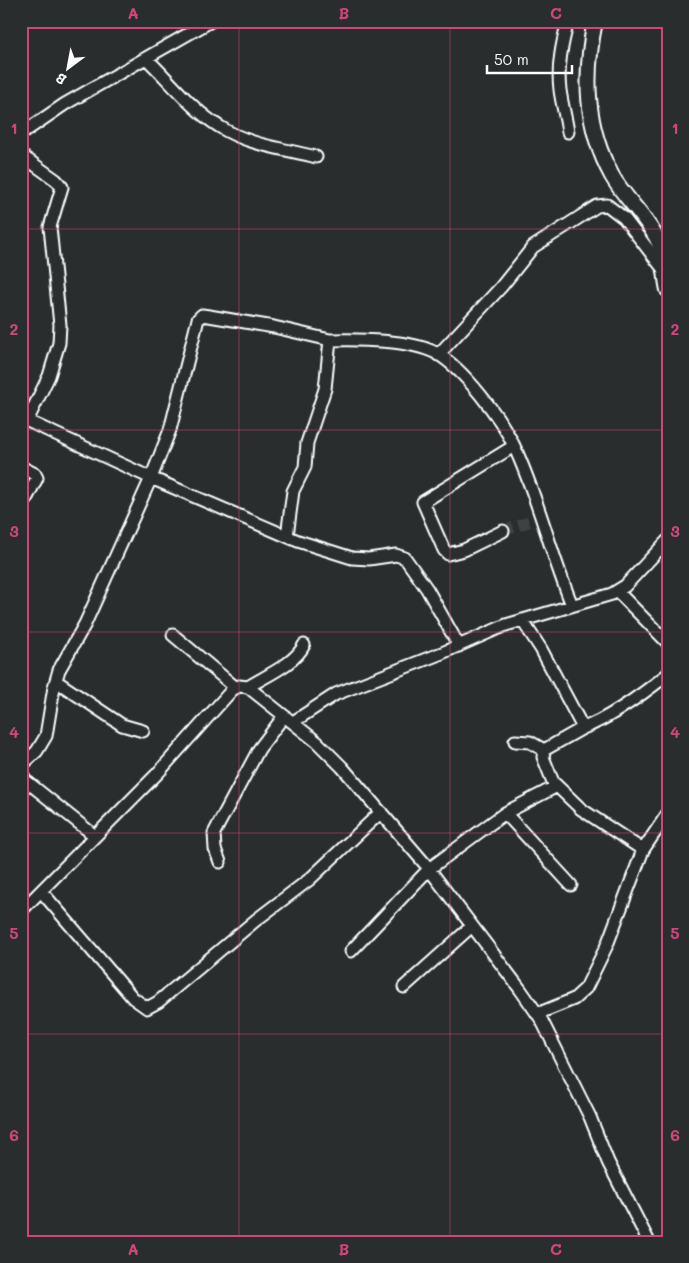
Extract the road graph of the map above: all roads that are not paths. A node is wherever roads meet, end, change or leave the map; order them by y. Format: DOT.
graph roads {
  1 [pos="211,21"];
  2 [pos="568,21"];
  3 [pos="595,21"];
  4 [pos="146,59"];
  5 [pos="22,132"];
  6 [pos="568,132"];
  7 [pos="21,155"];
  8 [pos="316,157"];
  9 [pos="612,207"];
  10 [pos="635,208"];
  11 [pos="665,271"];
  12 [pos="668,290"];
  13 [pos="330,340"];
  14 [pos="438,354"];
  15 [pos="24,420"];
  16 [pos="514,446"];
  17 [pos="21,467"];
  18 [pos="151,478"];
  19 [pos="21,509"];
  20 [pos="503,531"];
  21 [pos="287,536"];
  22 [pos="668,540"];
  23 [pos="616,592"];
  24 [pos="572,604"];
  25 [pos="522,620"];
  26 [pos="173,635"];
  27 [pos="668,642"];
  28 [pos="304,645"];
  29 [pos="459,646"];
  30 [pos="668,674"];
  31 [pos="56,681"];
  32 [pos="248,687"];
  33 [pos="236,688"];
  34 [pos="289,719"];
  35 [pos="583,728"];
  36 [pos="143,731"];
  37 [pos="515,741"];
  38 [pos="544,750"];
  39 [pos="22,761"];
  40 [pos="21,773"];
  41 [pos="555,784"];
  42 [pos="381,812"];
  43 [pos="505,813"];
  44 [pos="668,813"];
  45 [pos="96,836"];
  46 [pos="643,850"];
  47 [pos="220,862"];
  48 [pos="429,869"];
  49 [pos="571,885"];
  50 [pos="41,891"];
  51 [pos="21,911"];
  52 [pos="472,926"];
  53 [pos="351,951"];
  54 [pos="404,987"];
  55 [pos="537,1014"];
  56 [pos="649,1242"];
  1 -- 4 [label="street"];
  2 -- 6 [label="street"];
  3 -- 10 [label="street"];
  4 -- 5 [label="street"];
  4 -- 8 [label="street"];
  7 -- 15 [label="street"];
  9 -- 10 [label="street"];
  9 -- 11 [label="street"];
  9 -- 14 [label="street"];
  10 -- 11 [label="street"];
  11 -- 12 [label="street"];
  13 -- 14 [label="street"];
  13 -- 18 [label="street"];
  13 -- 21 [label="street"];
  14 -- 16 [label="street"];
  15 -- 18 [label="street"];
  16 -- 20 [label="street"];
  16 -- 24 [label="street"];
  17 -- 19 [label="street"];
  18 -- 21 [label="street"];
  18 -- 31 [label="street"];
  21 -- 29 [label="street"];
  22 -- 23 [label="street"];
  23 -- 24 [label="street"];
  23 -- 27 [label="street"];
  24 -- 25 [label="street"];
  25 -- 29 [label="street"];
  25 -- 35 [label="street"];
  26 -- 33 [label="street"];
  28 -- 32 [label="street"];
  29 -- 34 [label="street"];
  30 -- 35 [label="street"];
  31 -- 36 [label="street"];
  31 -- 39 [label="street"];
  32 -- 33 [label="street"];
  32 -- 34 [label="street"];
  33 -- 45 [label="street"];
  34 -- 42 [label="street"];
  34 -- 47 [label="street"];
  35 -- 38 [label="street"];
  37 -- 38 [label="street"];
  38 -- 41 [label="street"];
  40 -- 45 [label="street"];
  41 -- 43 [label="street"];
  41 -- 46 [label="street"];
  42 -- 48 [label="street"];
  42 -- 50 [label="street"];
  43 -- 48 [label="street"];
  43 -- 49 [label="street"];
  44 -- 46 [label="street"];
  45 -- 50 [label="street"];
  46 -- 55 [label="street"];
  48 -- 52 [label="street"];
  48 -- 53 [label="street"];
  50 -- 51 [label="street"];
  52 -- 54 [label="street"];
  52 -- 55 [label="street"];
  55 -- 56 [label="street"];
}
